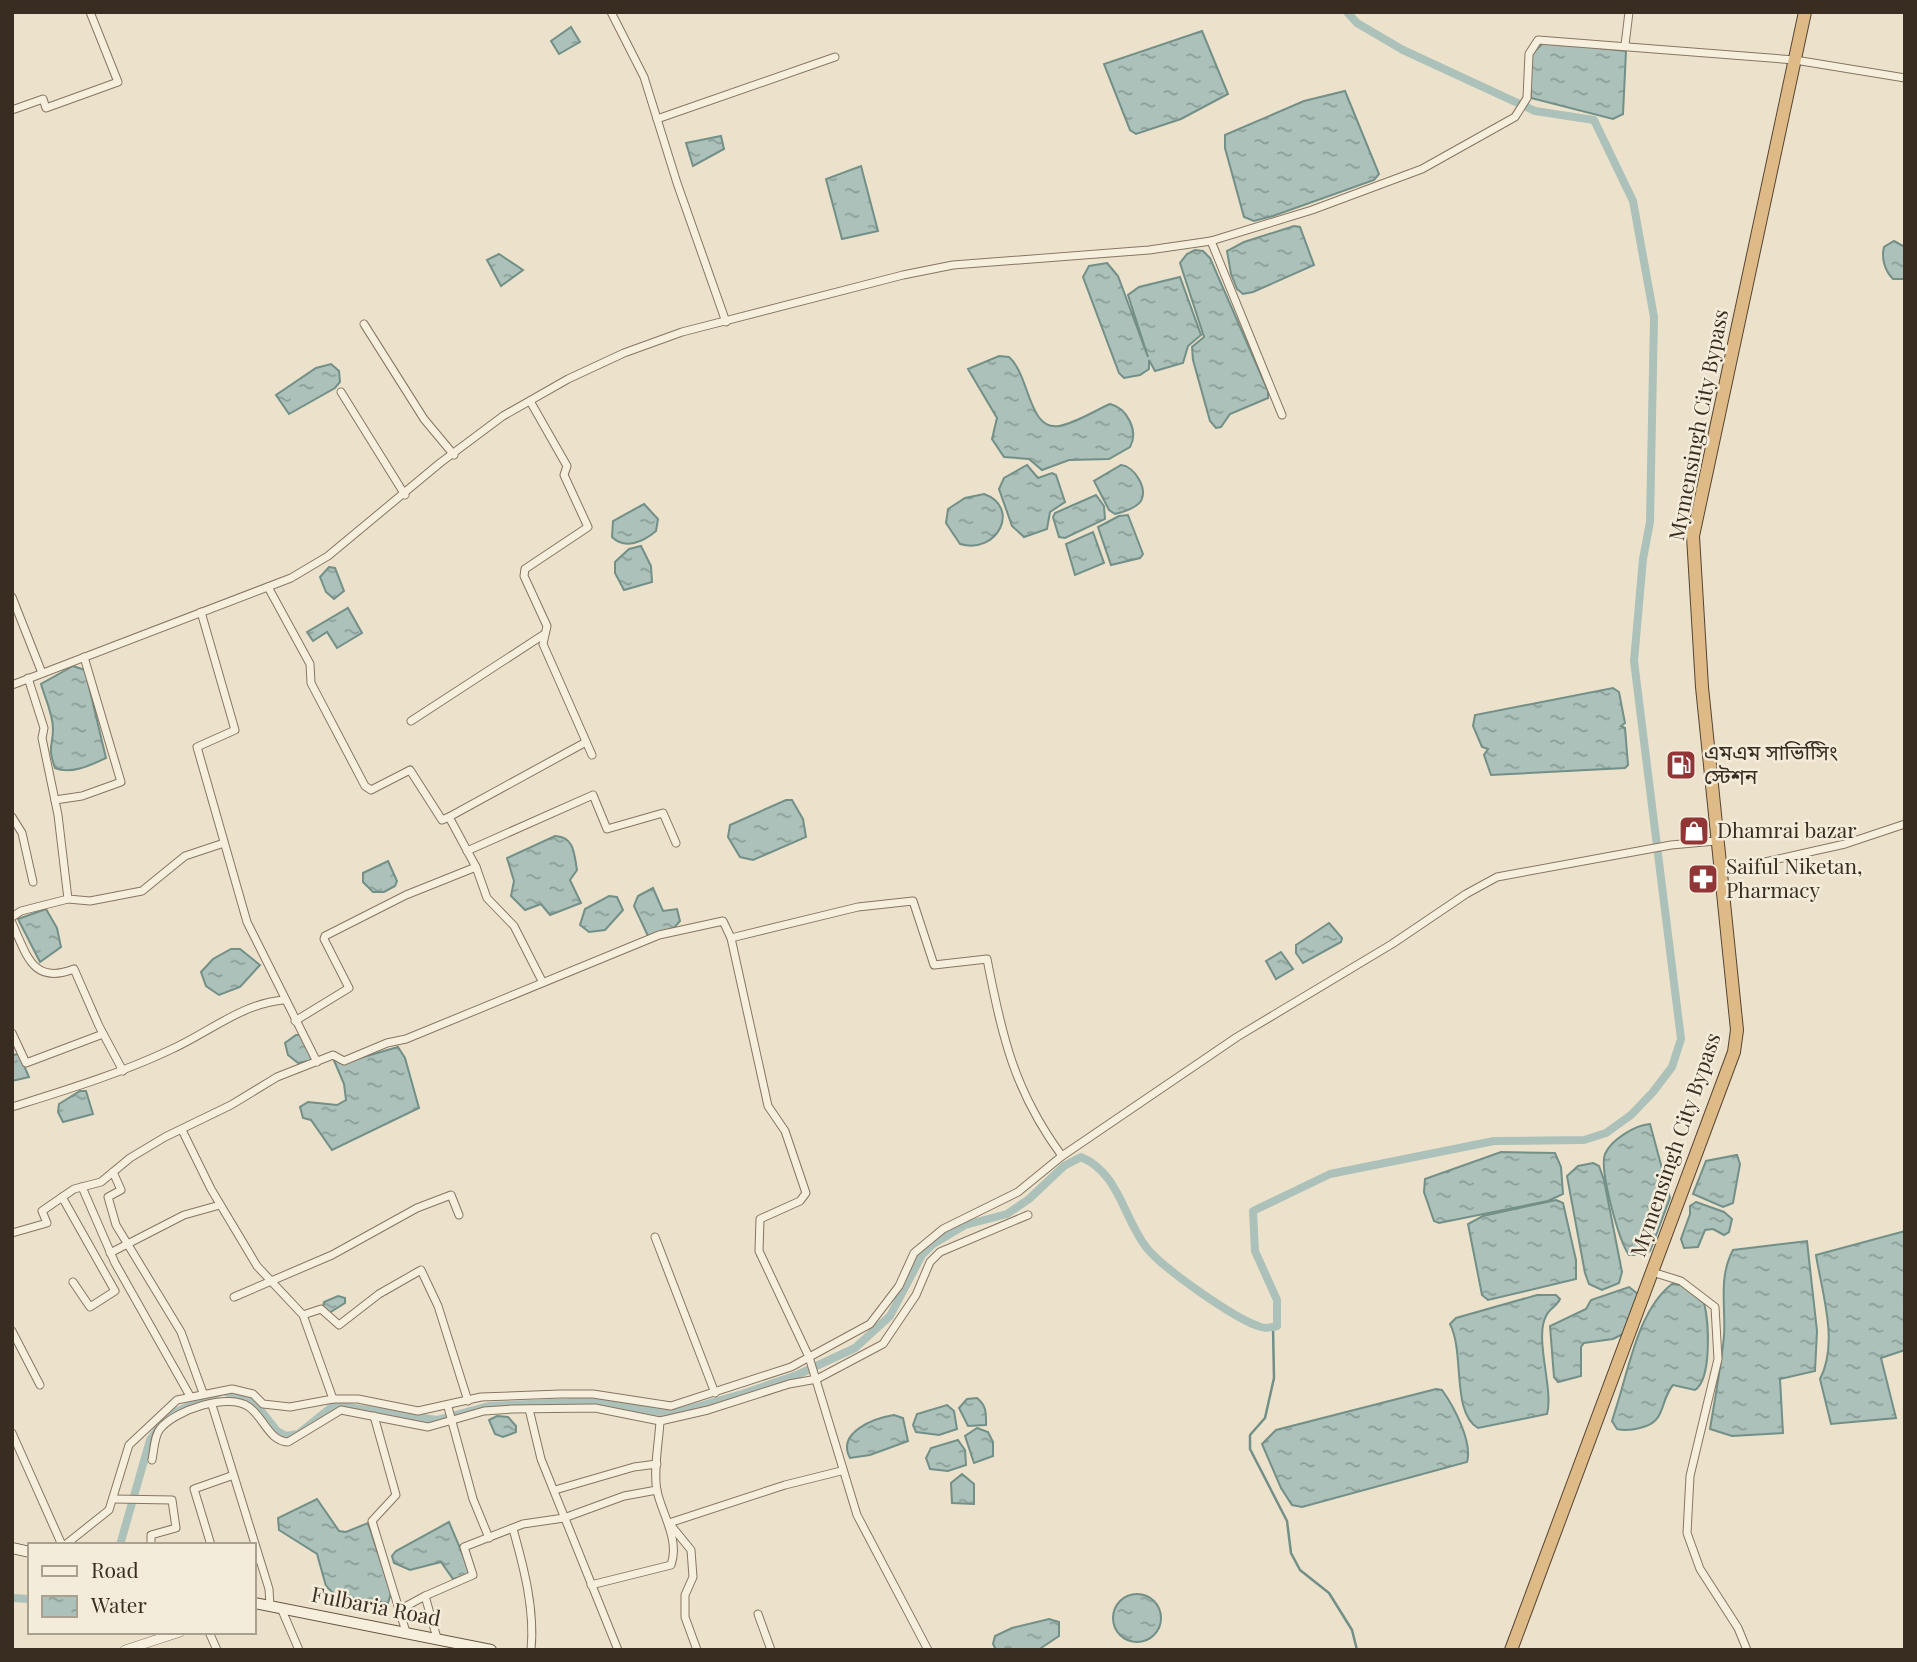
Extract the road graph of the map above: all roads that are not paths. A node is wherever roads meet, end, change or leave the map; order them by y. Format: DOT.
graph roads {
  1 [pos="90,12"];
  2 [pos="611,12"];
  3 [pos="1629,12"];
  4 [pos="1805,12"];
  5 [pos="1625,45"];
  6 [pos="835,57"];
  7 [pos="1795,60"];
  8 [pos="1905,78"];
  9 [pos="12,110"];
  10 [pos="657,119"];
  11 [pos="1211,241"];
  12 [pos="726,321"];
  13 [pos="363,324"];
  14 [pos="341,393"];
  15 [pos="530,401"];
  16 [pos="1282,415"];
  17 [pos="454,455"];
  18 [pos="405,495"];
  19 [pos="268,587"];
  20 [pos="12,597"];
  21 [pos="201,612"];
  22 [pos="542,635"];
  23 [pos="84,657"];
  24 [pos="42,673"];
  25 [pos="29,678"];
  26 [pos="12,685"];
  27 [pos="411,721"];
  28 [pos="586,742"];
  29 [pos="592,755"];
  30 [pos="55,800"];
  31 [pos="12,817"];
  32 [pos="449,817"];
  33 [pos="1905,824"];
  34 [pos="1716,841"];
  35 [pos="224,843"];
  36 [pos="676,843"];
  37 [pos="467,851"];
  38 [pos="476,867"];
  39 [pos="1720,872"];
  40 [pos="33,882"];
  41 [pos="68,899"];
  42 [pos="12,917"];
  43 [pos="12,923"];
  44 [pos="731,938"];
  45 [pos="542,981"];
  46 [pos="283,1000"];
  47 [pos="295,1021"];
  48 [pos="12,1033"];
  49 [pos="103,1034"];
  50 [pos="317,1062"];
  51 [pos="123,1070"];
  52 [pos="12,1107"];
  53 [pos="181,1130"];
  54 [pos="1062,1156"];
  55 [pos="113,1172"];
  56 [pos="82,1187"];
  57 [pos="62,1198"];
  58 [pos="220,1205"];
  59 [pos="459,1215"];
  60 [pos="1028,1215"];
  61 [pos="12,1234"];
  62 [pos="655,1237"];
  63 [pos="127,1243"];
  64 [pos="110,1253"];
  65 [pos="1652,1272"];
  66 [pos="272,1279"];
  67 [pos="73,1282"];
  68 [pos="234,1297"];
  69 [pos="303,1315"];
  70 [pos="12,1331"];
  71 [pos="809,1357"];
  72 [pos="817,1379"];
  73 [pos="40,1385"];
  74 [pos="203,1393"];
  75 [pos="715,1393"];
  76 [pos="190,1396"];
  77 [pos="332,1399"];
  78 [pos="468,1401"];
  79 [pos="212,1405"];
  80 [pos="448,1407"];
  81 [pos="529,1409"];
  82 [pos="373,1416"];
  83 [pos="660,1420"];
  84 [pos="452,1422"];
  85 [pos="12,1433"];
  86 [pos="152,1460"];
  87 [pos="657,1464"];
  88 [pos="841,1471"];
  89 [pos="231,1476"];
  90 [pos="555,1490"];
  91 [pos="657,1490"];
  92 [pos="114,1499"];
  93 [pos="564,1518"];
  94 [pos="669,1523"];
  95 [pos="513,1529"];
  96 [pos="488,1538"];
  97 [pos="62,1543"];
  98 [pos="66,1543"];
  99 [pos="151,1543"];
  100 [pos="210,1543"];
  101 [pos="254,1543"];
  102 [pos="256,1550"];
  103 [pos="590,1585"];
  104 [pos="425,1596"];
  105 [pos="256,1603"];
  106 [pos="276,1607"];
  107 [pos="399,1610"];
  108 [pos="758,1614"];
  109 [pos="406,1632"];
  110 [pos="174,1634"];
  111 [pos="210,1634"];
  112 [pos="437,1638"];
  113 [pos="125,1650"];
  114 [pos="218,1650"];
  115 [pos="299,1650"];
  116 [pos="491,1650"];
  117 [pos="531,1650"];
  118 [pos="618,1650"];
  119 [pos="697,1650"];
  120 [pos="771,1650"];
  121 [pos="928,1650"];
  122 [pos="1511,1650"];
  123 [pos="1747,1650"];
  1 -- 9 [label="street"];
  2 -- 10 [label="street"];
  3 -- 5 [label="street"];
  4 -- 7 [label="highway, Mymensingh City Bypass"];
  5 -- 7 [label="street"];
  5 -- 11 [label="street"];
  6 -- 10 [label="street"];
  7 -- 8 [label="street"];
  7 -- 34 [label="highway, Mymensingh City Bypass"];
  10 -- 12 [label="street"];
  11 -- 12 [label="street"];
  11 -- 16 [label="street"];
  12 -- 15 [label="street"];
  13 -- 17 [label="street"];
  14 -- 18 [label="street"];
  15 -- 17 [label="street"];
  15 -- 22 [label="street"];
  17 -- 18 [label="street"];
  18 -- 19 [label="street"];
  19 -- 21 [label="street"];
  19 -- 32 [label="street"];
  20 -- 24 [label="street"];
  21 -- 23 [label="street"];
  21 -- 35 [label="street"];
  22 -- 27 [label="street"];
  22 -- 28 [label="street"];
  23 -- 24 [label="street"];
  23 -- 30 [label="street"];
  24 -- 25 [label="street"];
  25 -- 26 [label="street"];
  25 -- 30 [label="street"];
  28 -- 29 [label="street"];
  28 -- 32 [label="street"];
  30 -- 41 [label="street"];
  31 -- 40 [label="street"];
  32 -- 37 [label="street"];
  33 -- 39 [label="street"];
  34 -- 39 [label="highway, Mymensingh City Bypass"];
  34 -- 54 [label="street"];
  35 -- 41 [label="street"];
  35 -- 46 [label="street"];
  36 -- 37 [label="street"];
  37 -- 38 [label="street"];
  38 -- 45 [label="street"];
  38 -- 47 [label="street"];
  39 -- 65 [label="highway, Mymensingh City Bypass"];
  41 -- 42 [label="street"];
  43 -- 49 [label="street"];
  44 -- 45 [label="street"];
  44 -- 54 [label="street"];
  44 -- 71 [label="street"];
  45 -- 50 [label="street"];
  46 -- 47 [label="street"];
  46 -- 51 [label="street"];
  47 -- 50 [label="street"];
  48 -- 49 [label="street"];
  49 -- 51 [label="street"];
  50 -- 53 [label="street"];
  51 -- 52 [label="street"];
  53 -- 55 [label="street"];
  53 -- 58 [label="street"];
  54 -- 71 [label="street"];
  55 -- 56 [label="street"];
  55 -- 63 [label="street"];
  56 -- 57 [label="street"];
  56 -- 64 [label="street"];
  57 -- 61 [label="street"];
  57 -- 67 [label="street"];
  58 -- 63 [label="street"];
  58 -- 66 [label="street"];
  59 -- 66 [label="street"];
  60 -- 72 [label="street"];
  62 -- 75 [label="street"];
  63 -- 64 [label="street"];
  63 -- 74 [label="street"];
  64 -- 76 [label="street"];
  65 -- 122 [label="highway, Mymensingh City Bypass"];
  65 -- 123 [label="street"];
  66 -- 68 [label="street"];
  66 -- 69 [label="street"];
  69 -- 77 [label="street"];
  69 -- 78 [label="street"];
  70 -- 73 [label="street"];
  71 -- 72 [label="street"];
  71 -- 75 [label="street"];
  72 -- 83 [label="street"];
  72 -- 88 [label="street"];
  74 -- 76 [label="street"];
  74 -- 77 [label="street"];
  75 -- 78 [label="street"];
  76 -- 92 [label="street"];
  77 -- 80 [label="street"];
  78 -- 80 [label="street"];
  79 -- 82 [label="street"];
  79 -- 86 [label="street"];
  79 -- 89 [label="street"];
  80 -- 84 [label="street"];
  81 -- 83 [label="street"];
  81 -- 84 [label="street"];
  81 -- 90 [label="street"];
  82 -- 84 [label="street"];
  82 -- 107 [label="street"];
  83 -- 87 [label="street"];
  84 -- 96 [label="street"];
  85 -- 97 [label="street"];
  87 -- 90 [label="street"];
  87 -- 91 [label="street"];
  88 -- 94 [label="street"];
  88 -- 121 [label="street"];
  89 -- 100 [label="street"];
  89 -- 101 [label="street"];
  90 -- 93 [label="street"];
  91 -- 93 [label="street"];
  91 -- 94 [label="street"];
  92 -- 98 [label="street"];
  92 -- 99 [label="street"];
  93 -- 95 [label="street"];
  93 -- 103 [label="street"];
  94 -- 103 [label="street"];
  94 -- 119 [label="street"];
  95 -- 96 [label="street"];
  95 -- 117 [label="street"];
  96 -- 104 [label="street"];
  102 -- 106 [label="street"];
  103 -- 118 [label="street"];
  104 -- 107 [label="street"];
  104 -- 112 [label="street"];
  105 -- 106 [label="main road, Fulbaria Road"];
  106 -- 109 [label="main road, Fulbaria Road"];
  106 -- 115 [label="street"];
  107 -- 109 [label="street"];
  108 -- 120 [label="street"];
  109 -- 112 [label="main road, Fulbaria Road"];
  110 -- 113 [label="street"];
  111 -- 114 [label="street"];
  112 -- 116 [label="main road, Fulbaria Road"];
}
